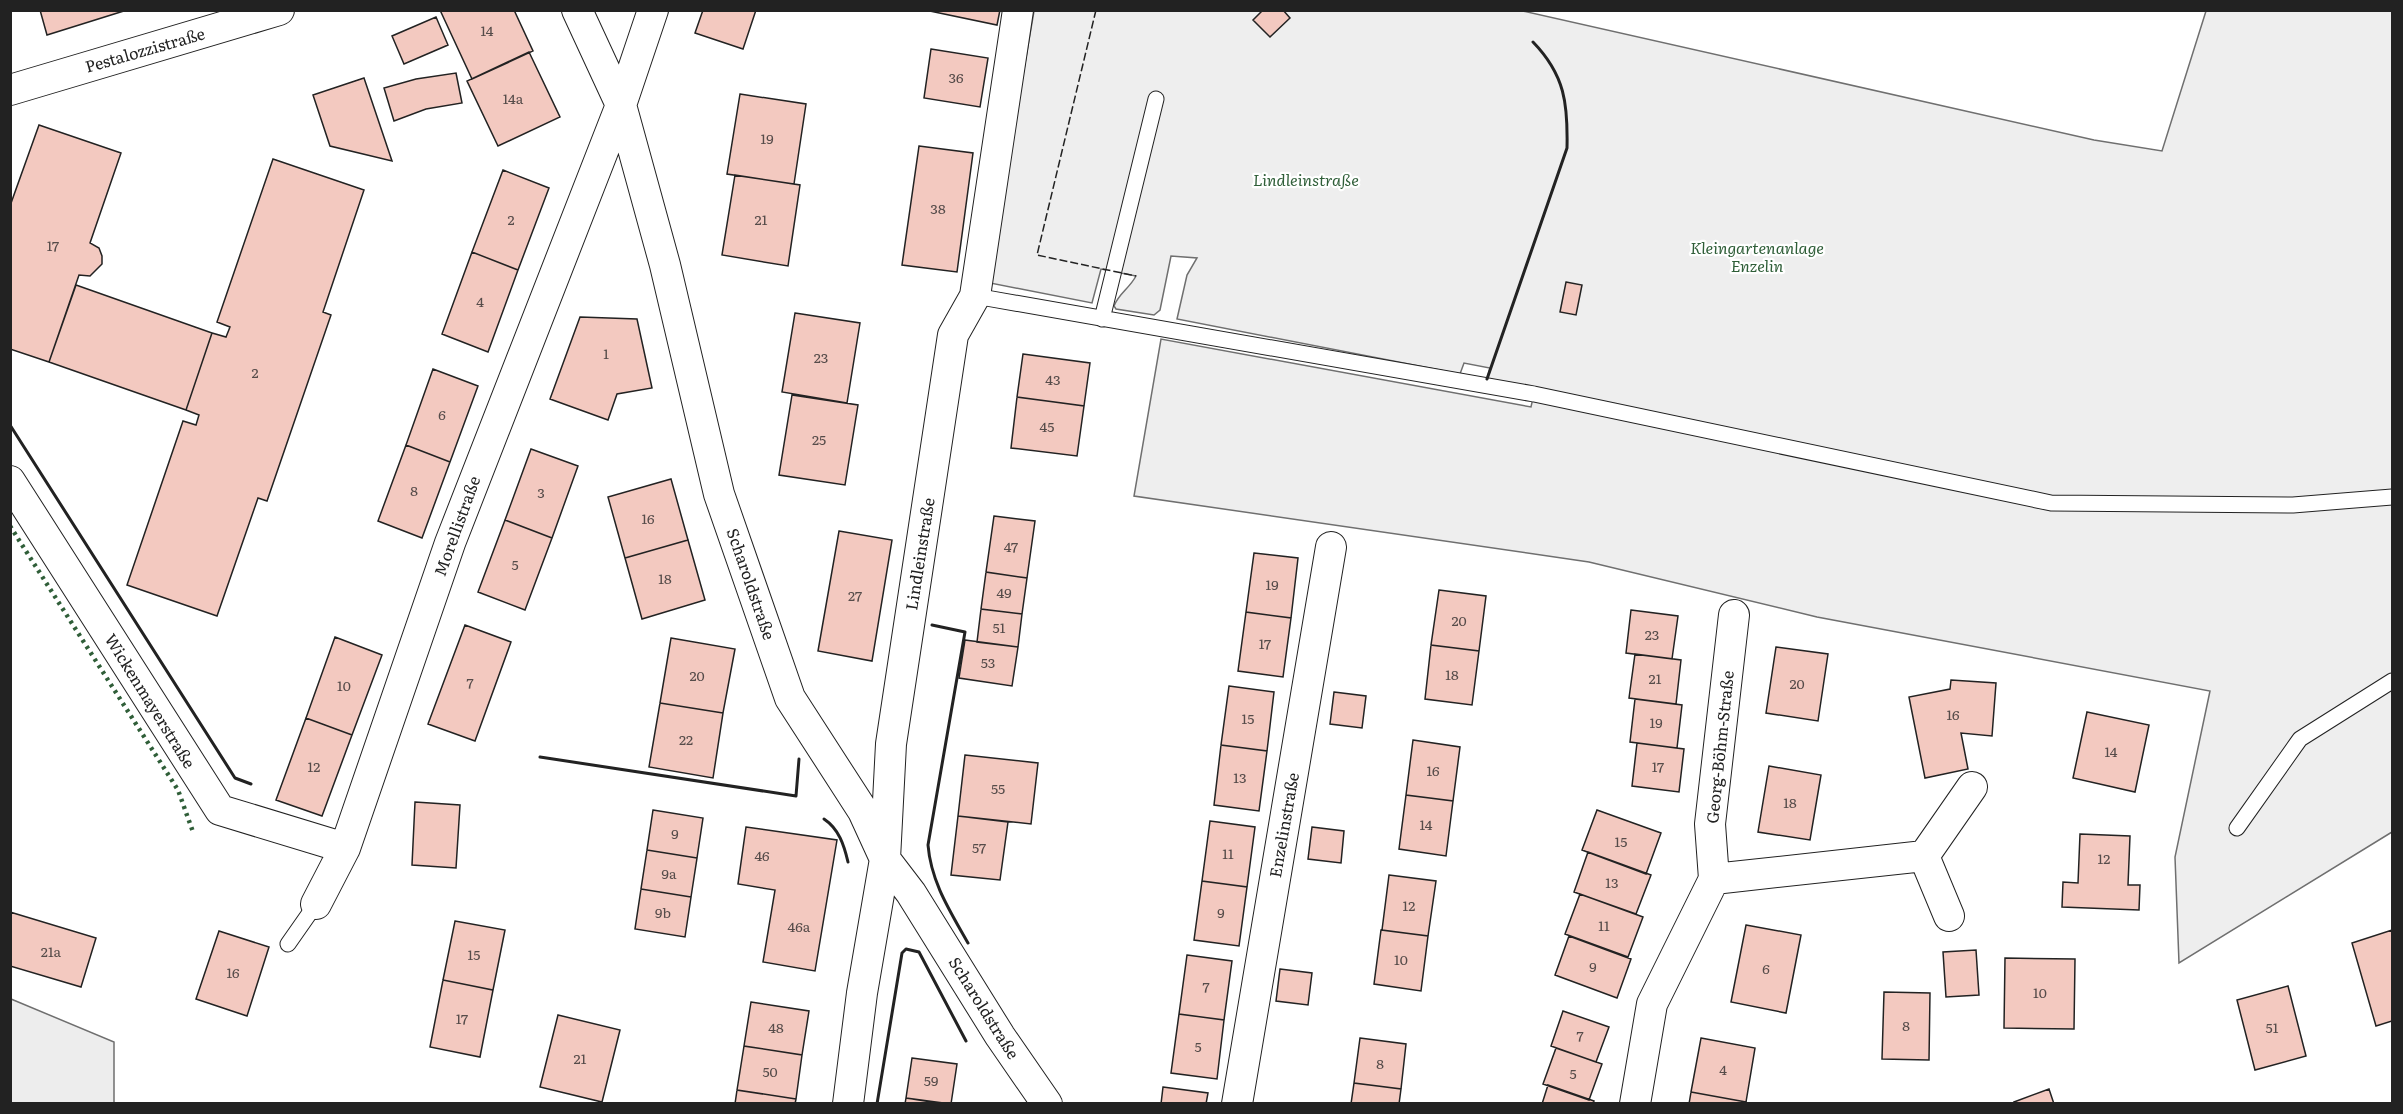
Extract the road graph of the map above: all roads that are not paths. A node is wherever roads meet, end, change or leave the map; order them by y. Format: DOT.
graph roads {
  1 [pos="279,10"];
  2 [pos="577,10"];
  3 [pos="653,10"];
  4 [pos="1018,10"];
  5 [pos="10,90"];
  6 [pos="1156,99"];
  7 [pos="621,105"];
  8 [pos="975,296"];
  9 [pos="1102,319"];
  10 [pos="10,481"];
  11 [pos="2392,497"];
  12 [pos="1331,548"];
  13 [pos="1734,615"];
  14 [pos="2392,681"];
  15 [pos="1972,787"];
  16 [pos="2237,828"];
  17 [pos="345,848"];
  18 [pos="1924,856"];
  19 [pos="885,859"];
  20 [pos="1714,879"];
  21 [pos="316,904"];
  22 [pos="1949,916"];
  23 [pos="288,944"];
  24 [pos="848,1104"];
  25 [pos="1047,1104"];
  26 [pos="1237,1104"];
  27 [pos="1635,1104"];
  1 -- 5 [label="street, Pestalozzistraße"];
  2 -- 7 [label="street, Scharoldstraße"];
  3 -- 7 [label="street, Morellistraße"];
  4 -- 8 [label="street, Lindleinstraße"];
  6 -- 9 [label="lane"];
  7 -- 17 [label="street, Morellistraße"];
  7 -- 19 [label="street, Scharoldstraße"];
  8 -- 9 [label="lane"];
  8 -- 19 [label="street, Lindleinstraße"];
  9 -- 11 [label="lane"];
  10 -- 17 [label="street, Wickenmayerstraße"];
  12 -- 26 [label="street, Enzelinstraße"];
  13 -- 20 [label="street, Georg-Böhm-Straße"];
  14 -- 16 [label="lane"];
  15 -- 18 [label="street"];
  17 -- 21 [label="street, Morellistraße"];
  18 -- 20 [label="street"];
  18 -- 22 [label="street"];
  19 -- 24 [label="street, Lindleinstraße"];
  19 -- 25 [label="street, Scharoldstraße"];
  20 -- 27 [label="street"];
  21 -- 23 [label="lane, Morellistraße"];
}
